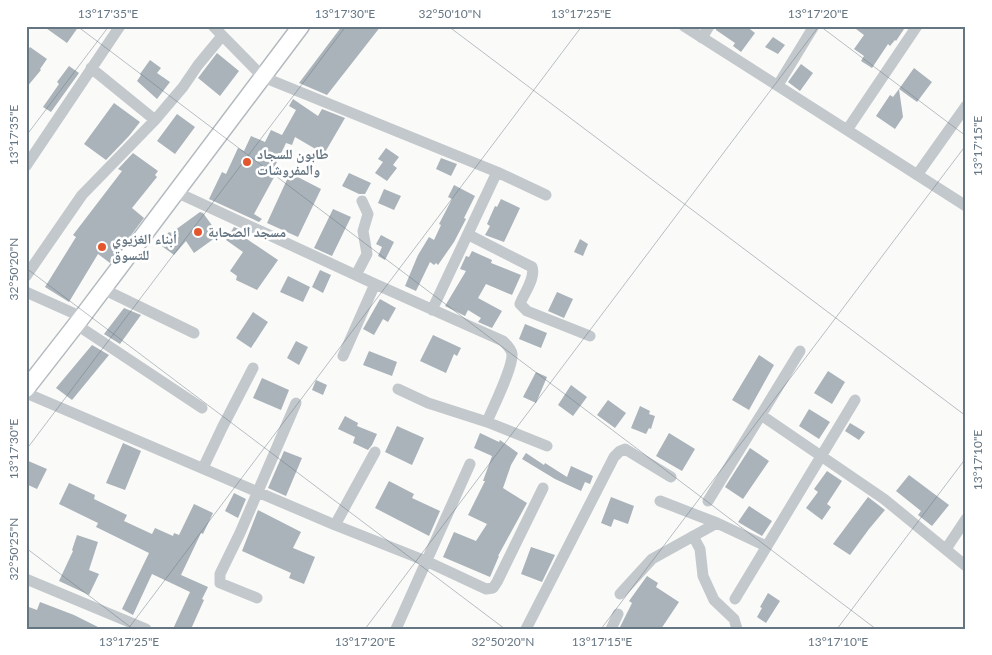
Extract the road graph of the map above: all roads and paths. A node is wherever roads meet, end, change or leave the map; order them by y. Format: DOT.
graph roads {
  1 [pos="120,26"];
  2 [pos="213,26"];
  3 [pos="301,26"];
  4 [pos="684,26"];
  5 [pos="709,26"];
  6 [pos="814,26"];
  7 [pos="917,26"];
  8 [pos="222,36"];
  9 [pos="702,38"];
  10 [pos="91,68"];
  11 [pos="263,78"];
  12 [pos="778,85"];
  13 [pos="966,106"];
  14 [pos="155,120"];
  15 [pos="847,130"];
  16 [pos="26,166"];
  17 [pos="497,172"];
  18 [pos="918,175"];
  19 [pos="176,192"];
  20 [pos="546,196"];
  21 [pos="362,201"];
  22 [pos="966,206"];
  23 [pos="468,235"];
  24 [pos="26,276"];
  25 [pos="356,276"];
  26 [pos="375,284"];
  27 [pos="103,289"];
  28 [pos="26,292"];
  29 [pos="432,310"];
  30 [pos="79,321"];
  31 [pos="194,334"];
  32 [pos="590,336"];
  33 [pos="800,351"];
  34 [pos="343,356"];
  35 [pos="253,368"];
  36 [pos="26,389"];
  37 [pos="398,390"];
  38 [pos="26,393"];
  39 [pos="855,400"];
  40 [pos="296,403"];
  41 [pos="202,408"];
  42 [pos="761,415"];
  43 [pos="487,422"];
  44 [pos="547,446"];
  45 [pos="375,452"];
  46 [pos="821,456"];
  47 [pos="470,464"];
  48 [pos="203,468"];
  49 [pos="671,477"];
  50 [pos="543,488"];
  51 [pos="258,492"];
  52 [pos="708,501"];
  53 [pos="660,502"];
  54 [pos="966,519"];
  55 [pos="717,524"];
  56 [pos="335,525"];
  57 [pos="693,536"];
  58 [pos="766,546"];
  59 [pos="946,549"];
  60 [pos="426,561"];
  61 [pos="966,566"];
  62 [pos="26,579"];
  63 [pos="620,594"];
  64 [pos="257,598"];
  65 [pos="734,599"];
  66 [pos="618,614"];
  67 [pos="146,629"];
  68 [pos="396,629"];
  69 [pos="526,629"];
  70 [pos="610,629"];
  71 [pos="737,629"];
  1 -- 10 [label="street"];
  2 -- 8 [label="street"];
  3 -- 11 [label="main road"];
  4 -- 9 [label="street"];
  5 -- 9 [label="street"];
  6 -- 12 [label="street"];
  7 -- 15 [label="street"];
  8 -- 11 [label="street"];
  8 -- 14 [label="street"];
  9 -- 12 [label="street"];
  10 -- 14 [label="street"];
  10 -- 16 [label="street"];
  11 -- 17 [label="street"];
  11 -- 19 [label="main road"];
  12 -- 15 [label="street"];
  13 -- 18 [label="street"];
  14 -- 24 [label="street"];
  15 -- 18 [label="street"];
  17 -- 20 [label="street"];
  17 -- 23 [label="street"];
  18 -- 22 [label="street"];
  19 -- 25 [label="street"];
  19 -- 27 [label="main road"];
  21 -- 25 [label="street"];
  23 -- 29 [label="street"];
  23 -- 32 [label="street"];
  25 -- 26 [label="street"];
  26 -- 29 [label="street"];
  26 -- 34 [label="street"];
  27 -- 30 [label="main road"];
  27 -- 31 [label="street"];
  28 -- 30 [label="street"];
  29 -- 43 [label="street"];
  30 -- 36 [label="main road"];
  30 -- 41 [label="street"];
  33 -- 42 [label="street"];
  35 -- 48 [label="street"];
  37 -- 43 [label="street"];
  38 -- 48 [label="street"];
  39 -- 46 [label="street"];
  40 -- 51 [label="street"];
  42 -- 46 [label="street"];
  42 -- 52 [label="street"];
  43 -- 44 [label="street"];
  45 -- 56 [label="street"];
  46 -- 58 [label="street"];
  46 -- 59 [label="street"];
  47 -- 60 [label="street"];
  48 -- 51 [label="street"];
  49 -- 69 [label="street"];
  50 -- 60 [label="street"];
  51 -- 56 [label="street"];
  51 -- 64 [label="street"];
  53 -- 55 [label="street"];
  54 -- 59 [label="street"];
  55 -- 57 [label="street"];
  55 -- 58 [label="street"];
  56 -- 60 [label="street"];
  57 -- 63 [label="street"];
  57 -- 71 [label="street"];
  58 -- 65 [label="street"];
  59 -- 61 [label="street"];
  60 -- 68 [label="street"];
  62 -- 67 [label="street"];
  66 -- 70 [label="street"];
}
